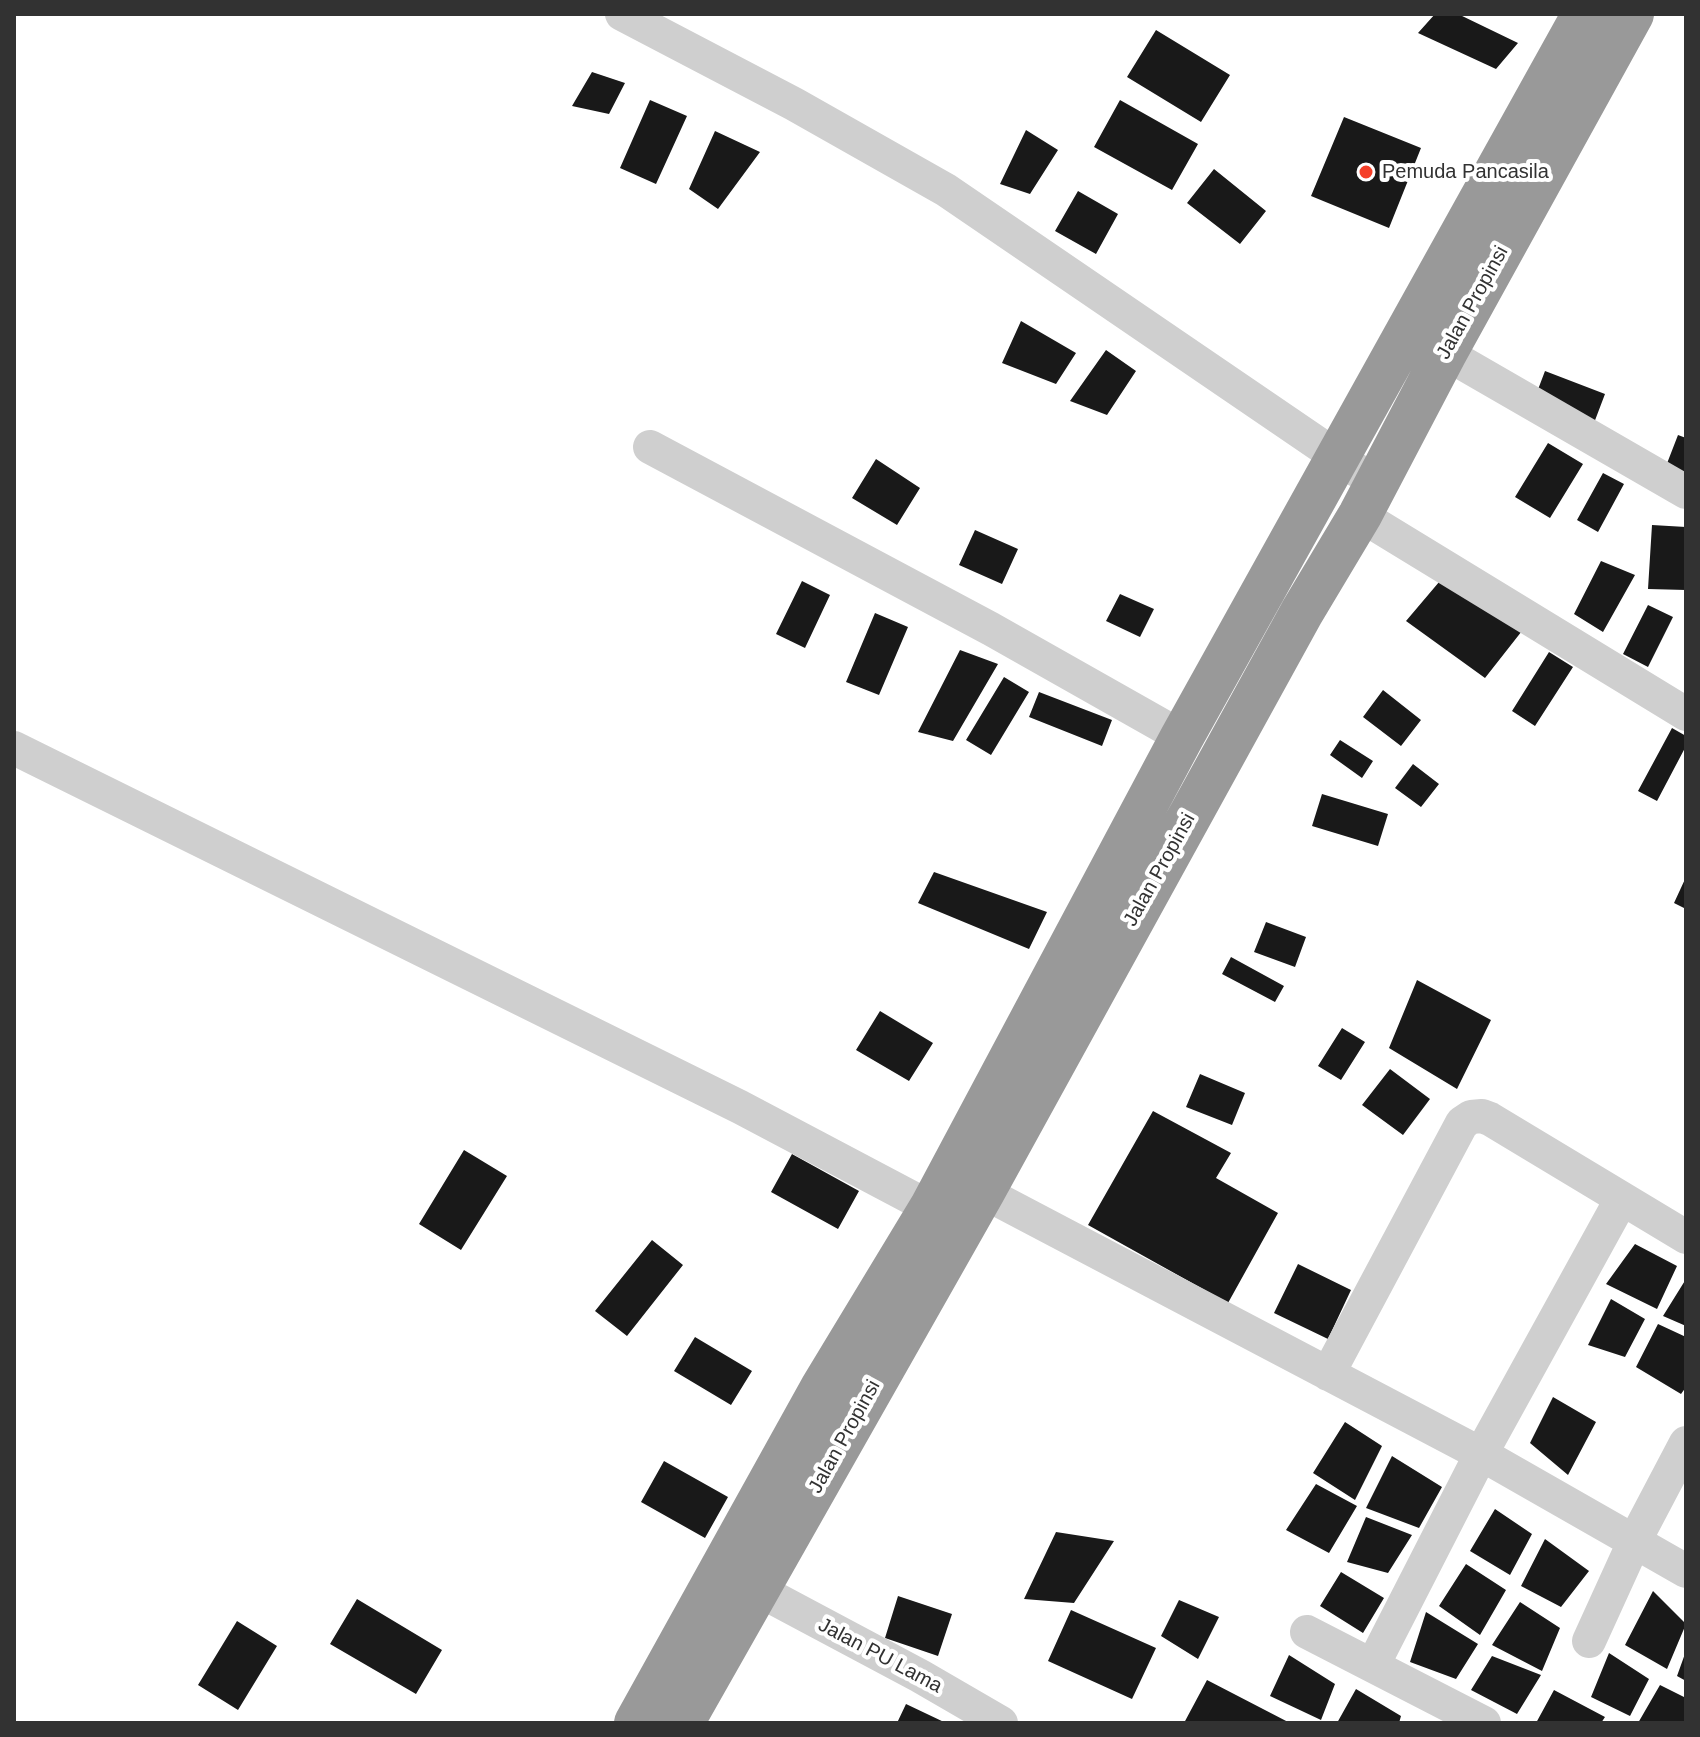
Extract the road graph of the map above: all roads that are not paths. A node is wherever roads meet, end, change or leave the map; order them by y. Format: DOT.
graph roads {
  1 [pos="622,14"];
  2 [pos="1584,14"];
  3 [pos="1632,14"];
  4 [pos="1445,353"];
  5 [pos="650,447"];
  6 [pos="1336,459"];
  7 [pos="1686,492"];
  8 [pos="1368,498"];
  9 [pos="1686,714"];
  10 [pos="1182,737"];
  11 [pos="14,748"];
  12 [pos="983,1192"];
  13 [pos="1621,1200"];
  14 [pos="931,1208"];
  15 [pos="1686,1237"];
  16 [pos="1328,1374"];
  17 [pos="1686,1443"];
  18 [pos="1481,1454"];
  19 [pos="1635,1540"];
  20 [pos="1686,1571"];
  21 [pos="740,1581"];
  22 [pos="1307,1632"];
  23 [pos="1589,1641"];
  24 [pos="1373,1665"];
  25 [pos="636,1723"];
  26 [pos="682,1723"];
  27 [pos="1001,1723"];
  28 [pos="1484,1723"];
  1 -- 6 [label="street"];
  2 -- 6 [label="highway"];
  3 -- 4 [label="highway, Jalan Propinsi"];
  4 -- 7 [label="street"];
  4 -- 8 [label="highway, Jalan Propinsi"];
  5 -- 10 [label="street"];
  6 -- 8 [label="street"];
  6 -- 10 [label="highway"];
  8 -- 9 [label="street"];
  8 -- 12 [label="highway, Jalan Propinsi"];
  10 -- 14 [label="highway"];
  11 -- 14 [label="street"];
  12 -- 16 [label="street"];
  12 -- 21 [label="highway, Jalan Propinsi"];
  13 -- 15 [label="street"];
  13 -- 16 [label="street"];
  13 -- 18 [label="street"];
  14 -- 21 [label="highway"];
  16 -- 18 [label="street"];
  17 -- 19 [label="street"];
  18 -- 19 [label="street"];
  18 -- 24 [label="street"];
  19 -- 20 [label="street"];
  19 -- 23 [label="street"];
  21 -- 25 [label="highway"];
  21 -- 26 [label="highway, Jalan Propinsi"];
  21 -- 27 [label="street, Jalan PU Lama"];
  22 -- 24 [label="street"];
  24 -- 28 [label="street"];
}
